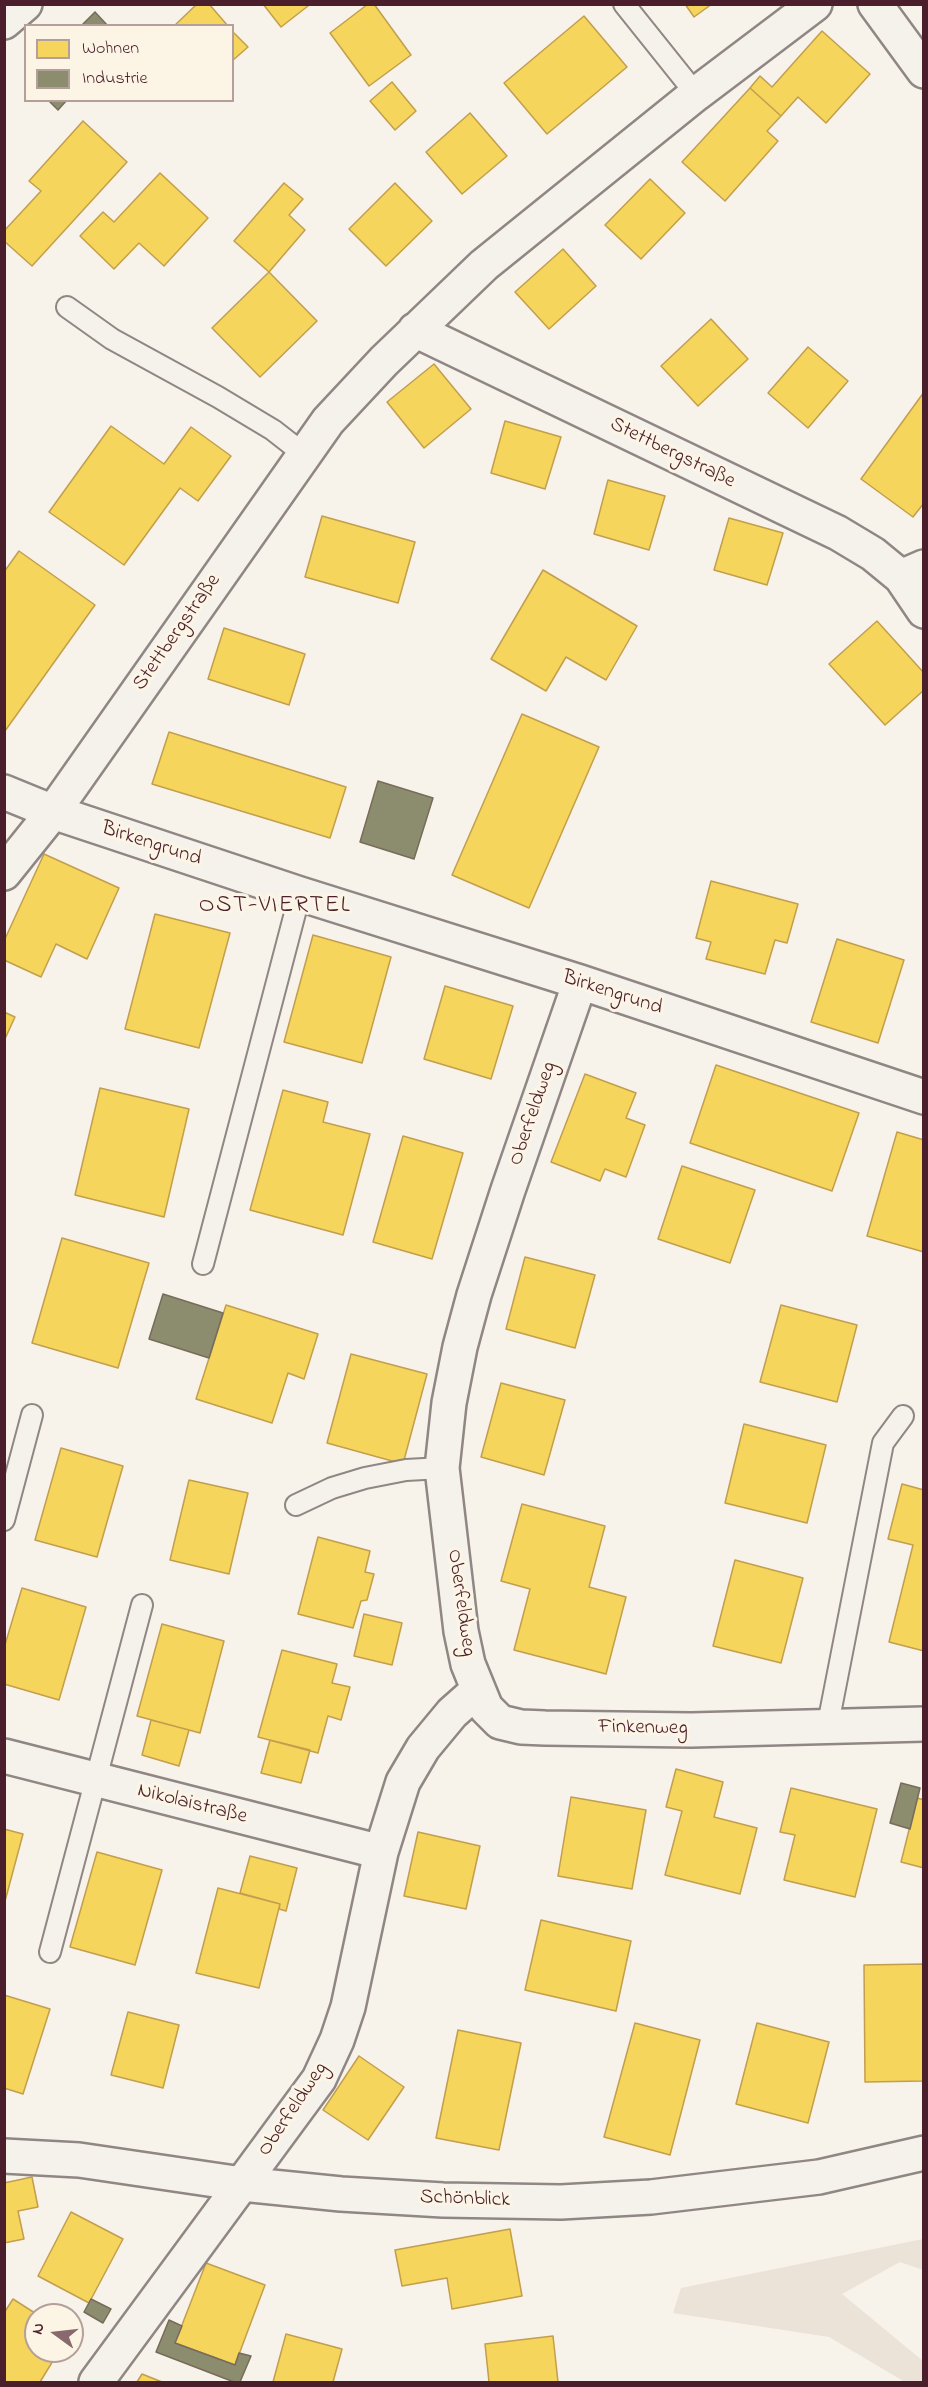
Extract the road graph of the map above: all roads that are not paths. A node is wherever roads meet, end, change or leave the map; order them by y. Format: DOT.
graph roads {
  1 [pos="25,4"];
  2 [pos="624,4"];
  3 [pos="815,4"];
  4 [pos="875,4"];
  5 [pos="4,22"];
  6 [pos="924,71"];
  7 [pos="696,94"];
  8 [pos="67,307"];
  9 [pos="415,330"];
  10 [pos="304,455"];
  11 [pos="912,572"];
  12 [pos="924,611"];
  13 [pos="4,792"];
  14 [pos="53,812"];
  15 [pos="4,873"];
  16 [pos="300,894"];
  17 [pos="580,982"];
  18 [pos="924,1097"];
  19 [pos="203,1264"];
  20 [pos="32,1415"];
  21 [pos="903,1416"];
  22 [pos="442,1468"];
  23 [pos="296,1505"];
  24 [pos="4,1520"];
  25 [pos="142,1605"];
  26 [pos="478,1690"];
  27 [pos="924,1724"];
  28 [pos="827,1729"];
  29 [pos="4,1756"];
  30 [pos="96,1780"];
  31 [pos="381,1852"];
  32 [pos="50,1952"];
  33 [pos="924,2153"];
  34 [pos="4,2156"];
  35 [pos="242,2184"];
  36 [pos="96,2382"];
  1 -- 5 [label="street"];
  2 -- 7 [label="lane"];
  3 -- 7 [label="street, Stettbergstraße"];
  4 -- 6 [label="street"];
  7 -- 9 [label="street, Stettbergstraße"];
  8 -- 10 [label="lane"];
  9 -- 10 [label="street, Stettbergstraße"];
  9 -- 11 [label="street, Stettbergstraße"];
  10 -- 14 [label="street, Stettbergstraße"];
  11 -- 12 [label="street, Stettbergstraße"];
  13 -- 14 [label="street, Birkengrund"];
  14 -- 15 [label="street, Stettbergstraße"];
  14 -- 16 [label="street, Birkengrund"];
  16 -- 17 [label="street, Birkengrund"];
  16 -- 19 [label="lane"];
  17 -- 18 [label="street, Birkengrund"];
  17 -- 22 [label="street, Oberfeldweg"];
  20 -- 24 [label="lane"];
  21 -- 28 [label="lane"];
  22 -- 23 [label="lane"];
  22 -- 26 [label="street, Oberfeldweg"];
  25 -- 30 [label="lane"];
  26 -- 28 [label="street, Finkenweg"];
  26 -- 31 [label="street, Oberfeldweg"];
  27 -- 28 [label="street, Finkenweg"];
  29 -- 30 [label="street, Nikolaistraße"];
  30 -- 31 [label="street, Nikolaistraße"];
  30 -- 32 [label="lane"];
  31 -- 35 [label="street, Oberfeldweg"];
  33 -- 35 [label="street, Schönblick"];
  34 -- 35 [label="street, Schönblick"];
  35 -- 36 [label="street, Oberfeldweg"];
}
